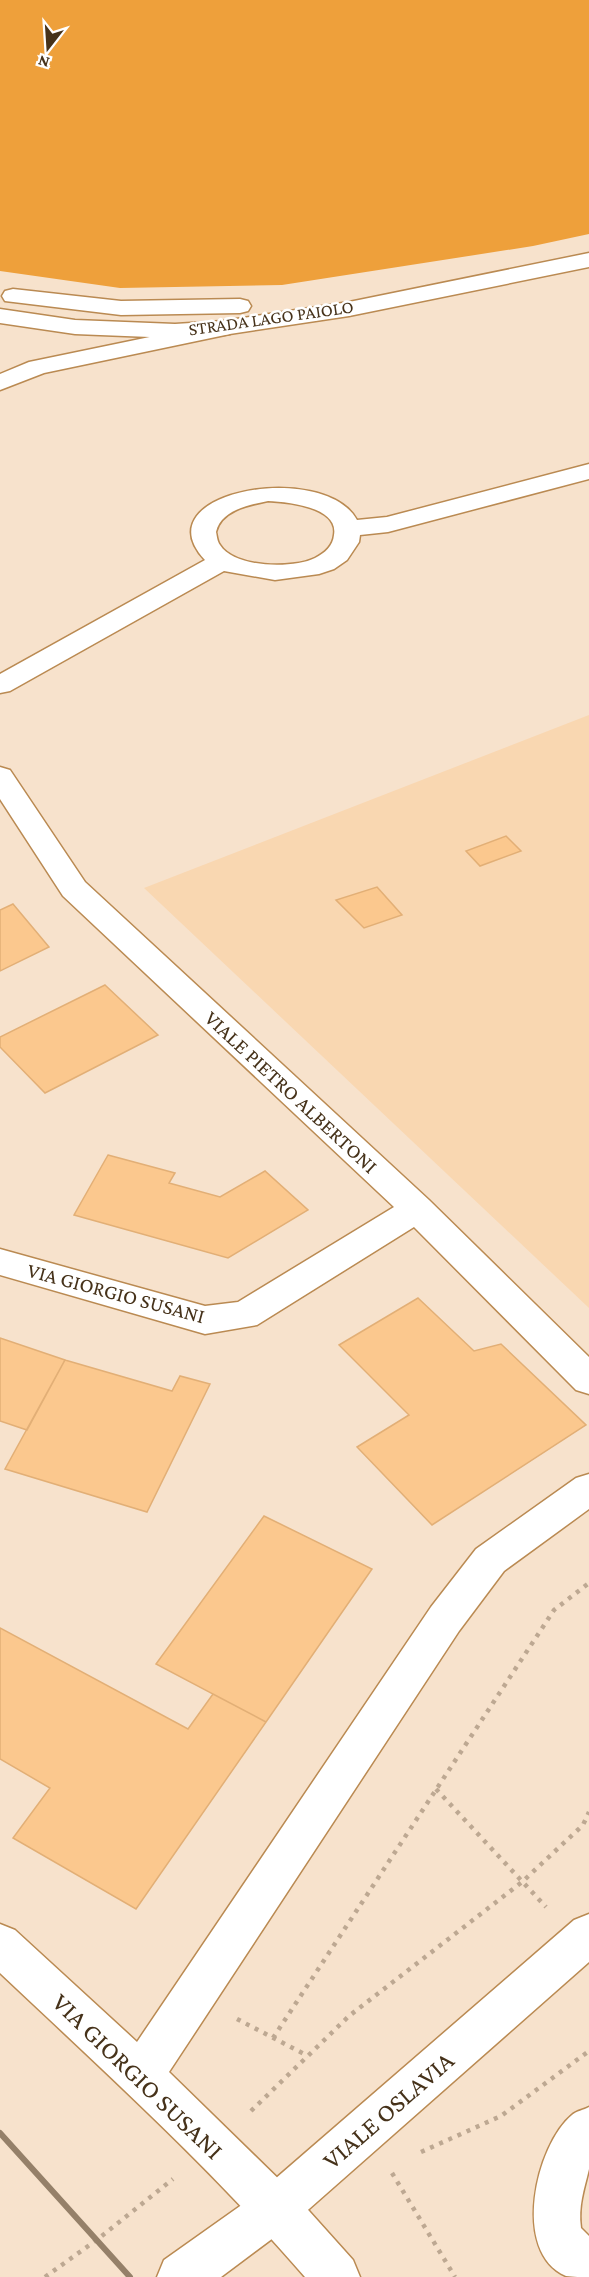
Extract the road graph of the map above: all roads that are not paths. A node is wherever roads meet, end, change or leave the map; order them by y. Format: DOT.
graph roads {
  1 [pos="589,260"];
  2 [pos="468,283"];
  3 [pos="0,294"];
  4 [pos="0,316"];
  5 [pos="223,328"];
  6 [pos="0,383"];
  7 [pos="589,471"];
  8 [pos="347,529"];
  9 [pos="222,561"];
  10 [pos="0,685"];
  11 [pos="3,787"];
  12 [pos="417,1209"];
  13 [pos="0,1262"];
  14 [pos="589,1380"];
  15 [pos="589,1489"];
  16 [pos="584,1939"];
  17 [pos="0,1944"];
  18 [pos="141,2075"];
  19 [pos="589,2130"];
  20 [pos="276,2208"];
  21 [pos="589,2262"];
  22 [pos="181,2277"];
  23 [pos="336,2277"];
  1 -- 2 [label="street, STRADA LAGO PAIOLO"];
  2 -- 3 [label="street, STRADA LAGO PAIOLO"];
  2 -- 5 [label="street, STRADA LAGO PAIOLO"];
  4 -- 5 [label="street, STRADA LAGO PAIOLO"];
  5 -- 6 [label="street"];
  7 -- 8 [label="street"];
  8 -- 9 [label="street"];
  8 -- 9 [label="street"];
  9 -- 10 [label="street"];
  11 -- 12 [label="street, VIALE PIETRO ALBERTONI"];
  12 -- 13 [label="street, VIA GIORGIO SUSANI"];
  12 -- 14 [label="street, VIALE PIETRO ALBERTONI"];
  15 -- 18 [label="street"];
  16 -- 20 [label="street, VIALE OSLAVIA"];
  17 -- 18 [label="street, VIA GIORGIO SUSANI"];
  18 -- 20 [label="street, VIA GIORGIO SUSANI"];
  19 -- 21 [label="street"];
  20 -- 22 [label="street, VIALE OSLAVIA"];
  20 -- 23 [label="street, VIA GIORGIO SUSANI"];
}
